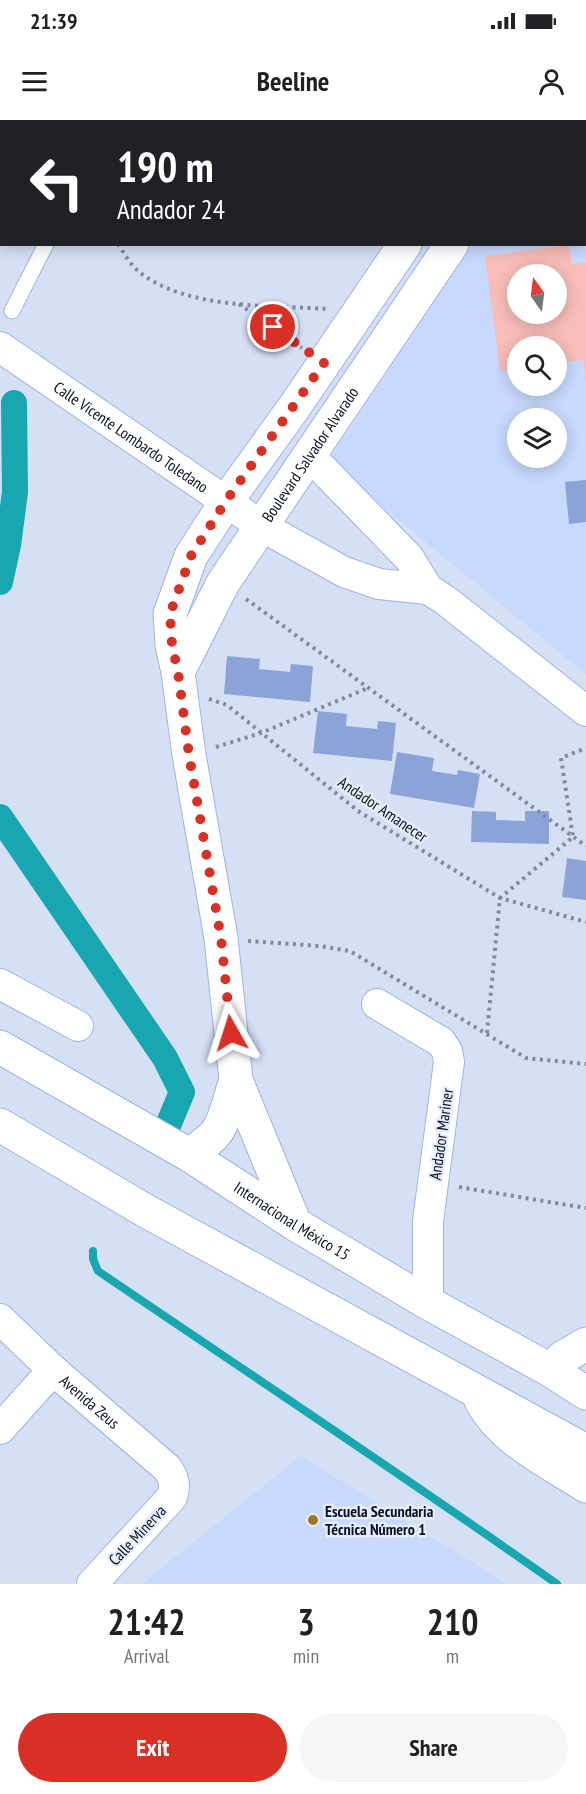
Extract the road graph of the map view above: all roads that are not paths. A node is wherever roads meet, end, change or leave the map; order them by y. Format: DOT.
graph roads {
  1 [pos="45,246"];
  2 [pos="404,246"];
  3 [pos="451,246"];
  4 [pos="12,310"];
  5 [pos="0,347"];
  6 [pos="310,456"];
  7 [pos="226,501"];
  8 [pos="263,527"];
  9 [pos="428,589"];
  10 [pos="179,681"];
  11 [pos="586,711"];
  12 [pos="0,984"];
  13 [pos="377,1004"];
  14 [pos="78,1026"];
  15 [pos="0,1047"];
  16 [pos="236,1080"];
  17 [pos="0,1125"];
  18 [pos="191,1156"];
  19 [pos="295,1224"];
  20 [pos="428,1303"];
  21 [pos="0,1319"];
  22 [pos="508,1346"];
  23 [pos="578,1358"];
  24 [pos="53,1370"];
  25 [pos="476,1391"];
  26 [pos="586,1393"];
  27 [pos="0,1429"];
  28 [pos="586,1450"];
  29 [pos="175,1484"];
  30 [pos="586,1486"];
  31 [pos="93,1584"];
  1 -- 4 [label="lane"];
  2 -- 7 [label="street"];
  3 -- 6 [label="street, Boulevard Salvador Alvarado"];
  5 -- 7 [label="street, Calle Vicente Lombardo Toledano"];
  6 -- 8 [label="street, Boulevard Salvador Alvarado"];
  6 -- 9 [label="street, Calle Vicente Lombardo Toledano"];
  7 -- 8 [label="street, Calle Vicente Lombardo Toledano"];
  7 -- 10 [label="street"];
  8 -- 9 [label="street, Calle Vicente Lombardo Toledano"];
  8 -- 10 [label="street, Boulevard Salvador Alvarado"];
  9 -- 11 [label="street, Calle Vicente Lombardo Toledano"];
  10 -- 16 [label="street"];
  12 -- 14 [label="street"];
  13 -- 20 [label="street, Andador Mariner"];
  15 -- 18 [label="street, Internacional México 15"];
  16 -- 18 [label="street"];
  16 -- 19 [label="street"];
  17 -- 25 [label="street"];
  18 -- 19 [label="street, Internacional México 15"];
  19 -- 20 [label="street, Internacional México 15"];
  20 -- 22 [label="street, Internacional México 15"];
  21 -- 24 [label="street, Avenida Zeus"];
  22 -- 23 [label="street"];
  22 -- 26 [label="street, Internacional México 15"];
  24 -- 27 [label="street"];
  24 -- 29 [label="street, Avenida Zeus"];
  25 -- 28 [label="street"];
  25 -- 30 [label="street"];
  29 -- 31 [label="street, Calle Minerva"];
}
